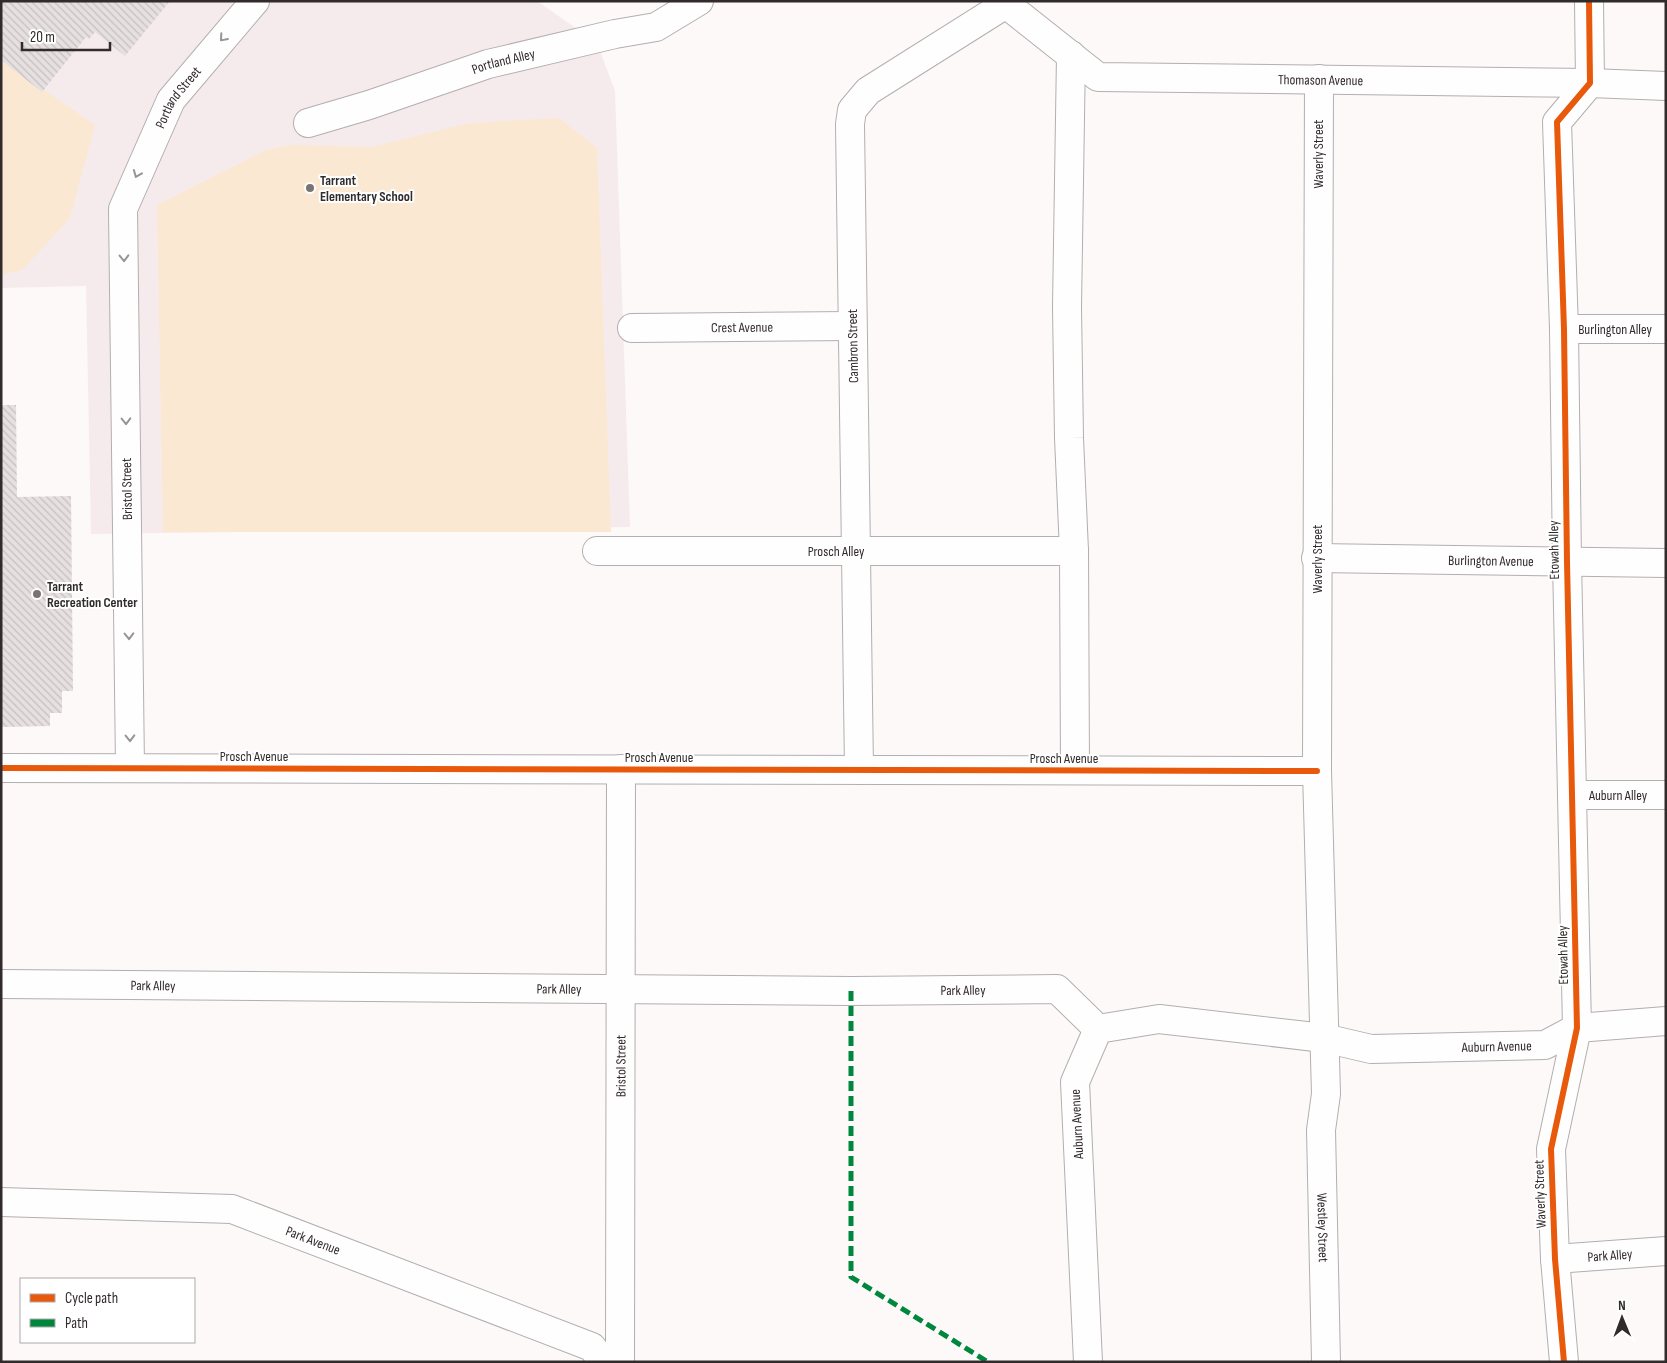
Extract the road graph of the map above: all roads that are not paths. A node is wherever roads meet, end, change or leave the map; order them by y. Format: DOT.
graph roads {
  1 [pos="255,1"];
  2 [pos="699,1"];
  3 [pos="1589,1"];
  4 [pos="1004,3"];
  5 [pos="1071,55"];
  6 [pos="1319,79"];
  7 [pos="1590,83"];
  8 [pos="1666,86"];
  9 [pos="308,123"];
  10 [pos="123,209"];
  11 [pos="852,326"];
  12 [pos="632,328"];
  13 [pos="1564,329"];
  14 [pos="1666,330"];
  15 [pos="596,551"];
  16 [pos="857,552"];
  17 [pos="1074,552"];
  18 [pos="1316,558"];
  19 [pos="1567,562"];
  20 [pos="1666,563"];
  21 [pos="1,768"];
  22 [pos="130,768"];
  23 [pos="621,769"];
  24 [pos="860,770"];
  25 [pos="1075,770"];
  26 [pos="1317,771"];
  27 [pos="1572,795"];
  28 [pos="1666,795"];
  29 [pos="1,984"];
  30 [pos="620,988"];
  31 [pos="1666,1020"];
  32 [pos="1577,1028"];
  33 [pos="1098,1029"];
  34 [pos="1324,1038"];
  35 [pos="1,1202"];
  36 [pos="1666,1251"];
  37 [pos="1555,1259"];
  38 [pos="602,1362"];
  39 [pos="620,1362"];
  40 [pos="1088,1362"];
  41 [pos="1326,1362"];
  42 [pos="1564,1362"];
  1 -- 10 [label="street, Portland Street, one-way"];
  2 -- 9 [label="street, Portland Alley"];
  3 -- 7 [label="street"];
  4 -- 5 [label="street, Thomason Avenue"];
  4 -- 11 [label="street, Cambron Street"];
  5 -- 6 [label="street, Thomason Avenue"];
  5 -- 17 [label="street"];
  6 -- 7 [label="street, Thomason Avenue"];
  6 -- 18 [label="street, Waverly Street"];
  7 -- 8 [label="street, Thomason Avenue"];
  7 -- 13 [label="street, Etowah Alley"];
  10 -- 22 [label="street, Bristol Street, one-way"];
  11 -- 12 [label="street, Crest Avenue"];
  11 -- 16 [label="street, Cambron Street"];
  13 -- 14 [label="street, Burlington Alley"];
  13 -- 19 [label="street, Etowah Alley"];
  15 -- 16 [label="street, Prosch Alley"];
  16 -- 17 [label="street, Prosch Alley"];
  16 -- 24 [label="street, Cambron Street"];
  17 -- 25 [label="street"];
  18 -- 19 [label="street, Burlington Avenue"];
  18 -- 26 [label="street, Waverly Street"];
  19 -- 20 [label="street, Burlington Avenue"];
  19 -- 27 [label="street, Etowah Alley"];
  21 -- 22 [label="street, Prosch Avenue"];
  22 -- 23 [label="street, Prosch Avenue"];
  23 -- 24 [label="street, Prosch Avenue"];
  23 -- 30 [label="street, Bristol Street"];
  24 -- 25 [label="street, Prosch Avenue"];
  25 -- 26 [label="street, Prosch Avenue"];
  26 -- 34 [label="street, Waverly Street"];
  27 -- 28 [label="street, Auburn Alley"];
  27 -- 32 [label="street, Etowah Alley"];
  29 -- 30 [label="street, Park Alley"];
  30 -- 33 [label="street, Park Alley"];
  30 -- 39 [label="street, Bristol Street"];
  31 -- 32 [label="street, Auburn Avenue"];
  32 -- 34 [label="street, Auburn Avenue"];
  32 -- 37 [label="street, Waverly Street"];
  33 -- 34 [label="street, Auburn Avenue"];
  33 -- 40 [label="street, Auburn Avenue"];
  34 -- 41 [label="street, Westley Street"];
  35 -- 38 [label="street, Park Avenue"];
  36 -- 37 [label="street, Park Alley"];
  37 -- 42 [label="street, Waverly Street"];
}
